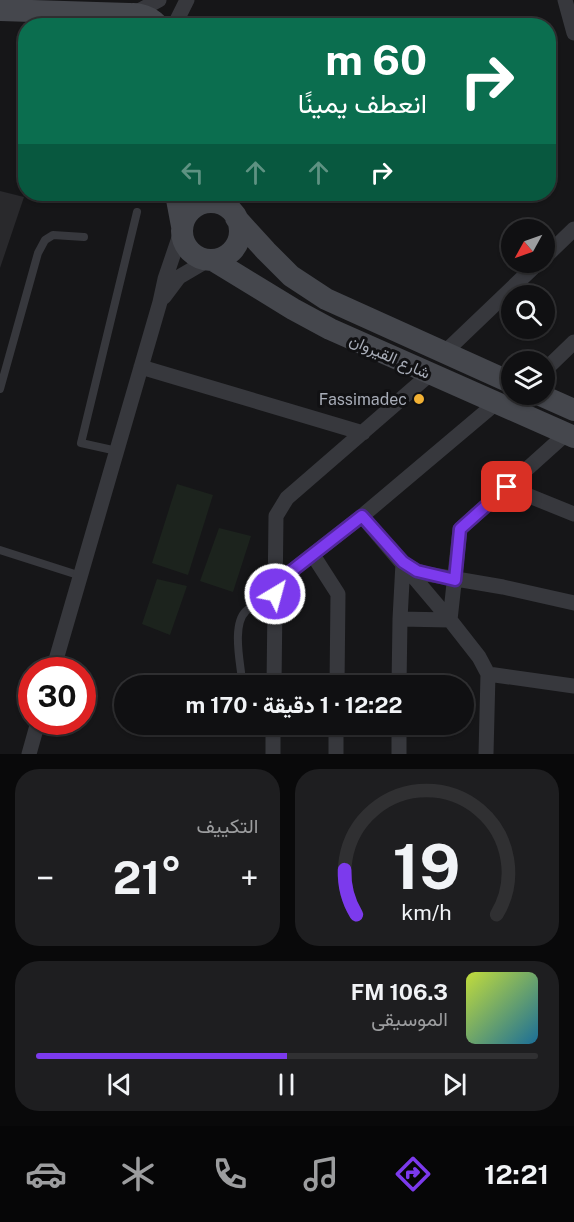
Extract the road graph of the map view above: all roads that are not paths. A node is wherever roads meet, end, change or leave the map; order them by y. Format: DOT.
graph roads {
  1 [pos="159,0"];
  2 [pos="187,0"];
  3 [pos="565,0"];
  4 [pos="0,10"];
  5 [pos="131,14"];
  6 [pos="24,18"];
  7 [pos="116,18"];
  8 [pos="149,18"];
  9 [pos="178,18"];
  10 [pos="574,33"];
  11 [pos="177,201"];
  12 [pos="227,207"];
  13 [pos="137,212"];
  14 [pos="182,228"];
  15 [pos="574,229"];
  16 [pos="84,237"];
  17 [pos="555,247"];
  18 [pos="211,260"];
  19 [pos="528,273"];
  20 [pos="160,302"];
  21 [pos="574,342"];
  22 [pos="444,353"];
  23 [pos="555,360"];
  24 [pos="141,367"];
  25 [pos="430,374"];
  26 [pos="501,378"];
  27 [pos="0,389"];
  28 [pos="555,402"];
  29 [pos="496,403"];
  30 [pos="574,410"];
  31 [pos="363,433"];
  32 [pos="570,435"];
  33 [pos="117,451"];
  34 [pos="507,487"];
  35 [pos="574,514"];
  36 [pos="362,516"];
  37 [pos="0,550"];
  38 [pos="313,555"];
  39 [pos="403,562"];
  40 [pos="81,576"];
  41 [pos="455,580"];
  42 [pos="275,589"];
  43 [pos="574,603"];
  44 [pos="399,619"];
  45 [pos="450,620"];
  46 [pos="57,657"];
  47 [pos="241,672"];
  48 [pos="488,674"];
  49 [pos="274,675"];
  50 [pos="337,675"];
  51 [pos="399,675"];
  52 [pos="574,686"];
  53 [pos="34,735"];
  54 [pos="273,735"];
  55 [pos="336,735"];
  56 [pos="399,735"];
  57 [pos="29,754"];
  58 [pos="273,754"];
  59 [pos="336,754"];
  60 [pos="399,754"];
  61 [pos="486,754"];
  1 -- 5 [label="street"];
  2 -- 9 [label="street"];
  3 -- 10 [label="street"];
  4 -- 5 [label="main road"];
  4 -- 6 [label="main road"];
  5 -- 7 [label="main road"];
  5 -- 8 [label="main road"];
  11 -- 14 [label="main road"];
  12 -- 14 [label="main road"];
  12 -- 18 [label="main road"];
  12 -- 22 [label="main road, شارع القيروان"];
  13 -- 33 [label="lane"];
  14 -- 18 [label="main road"];
  14 -- 20 [label="street"];
  15 -- 17 [label="street"];
  16 -- 27 [label="lane"];
  18 -- 20 [label="street"];
  18 -- 25 [label="main road, شارع القيروان"];
  19 -- 22 [label="street"];
  20 -- 24 [label="street"];
  21 -- 23 [label="street"];
  22 -- 26 [label="main road, شارع القيروان"];
  24 -- 31 [label="street"];
  24 -- 33 [label="street"];
  25 -- 29 [label="main road, شارع القيروان"];
  25 -- 31 [label="street"];
  28 -- 30 [label="main road"];
  29 -- 32 [label="main road, شارع القيروان"];
  29 -- 36 [label="street"];
  31 -- 42 [label="street"];
  32 -- 34 [label="street"];
  33 -- 40 [label="street"];
  34 -- 35 [label="street"];
  34 -- 41 [label="street"];
  36 -- 38 [label="street"];
  36 -- 39 [label="street"];
  37 -- 40 [label="lane"];
  38 -- 42 [label="street"];
  38 -- 50 [label="street"];
  39 -- 41 [label="street"];
  39 -- 44 [label="street"];
  39 -- 45 [label="street"];
  40 -- 46 [label="street"];
  41 -- 43 [label="street"];
  41 -- 45 [label="street"];
  42 -- 47 [label="lane"];
  42 -- 49 [label="street"];
  44 -- 45 [label="street"];
  44 -- 51 [label="street"];
  45 -- 48 [label="street"];
  48 -- 52 [label="street"];
  48 -- 61 [label="street"];
  53 -- 57 [label="street"];
  54 -- 58 [label="street"];
  55 -- 59 [label="street"];
  56 -- 60 [label="street"];
}
